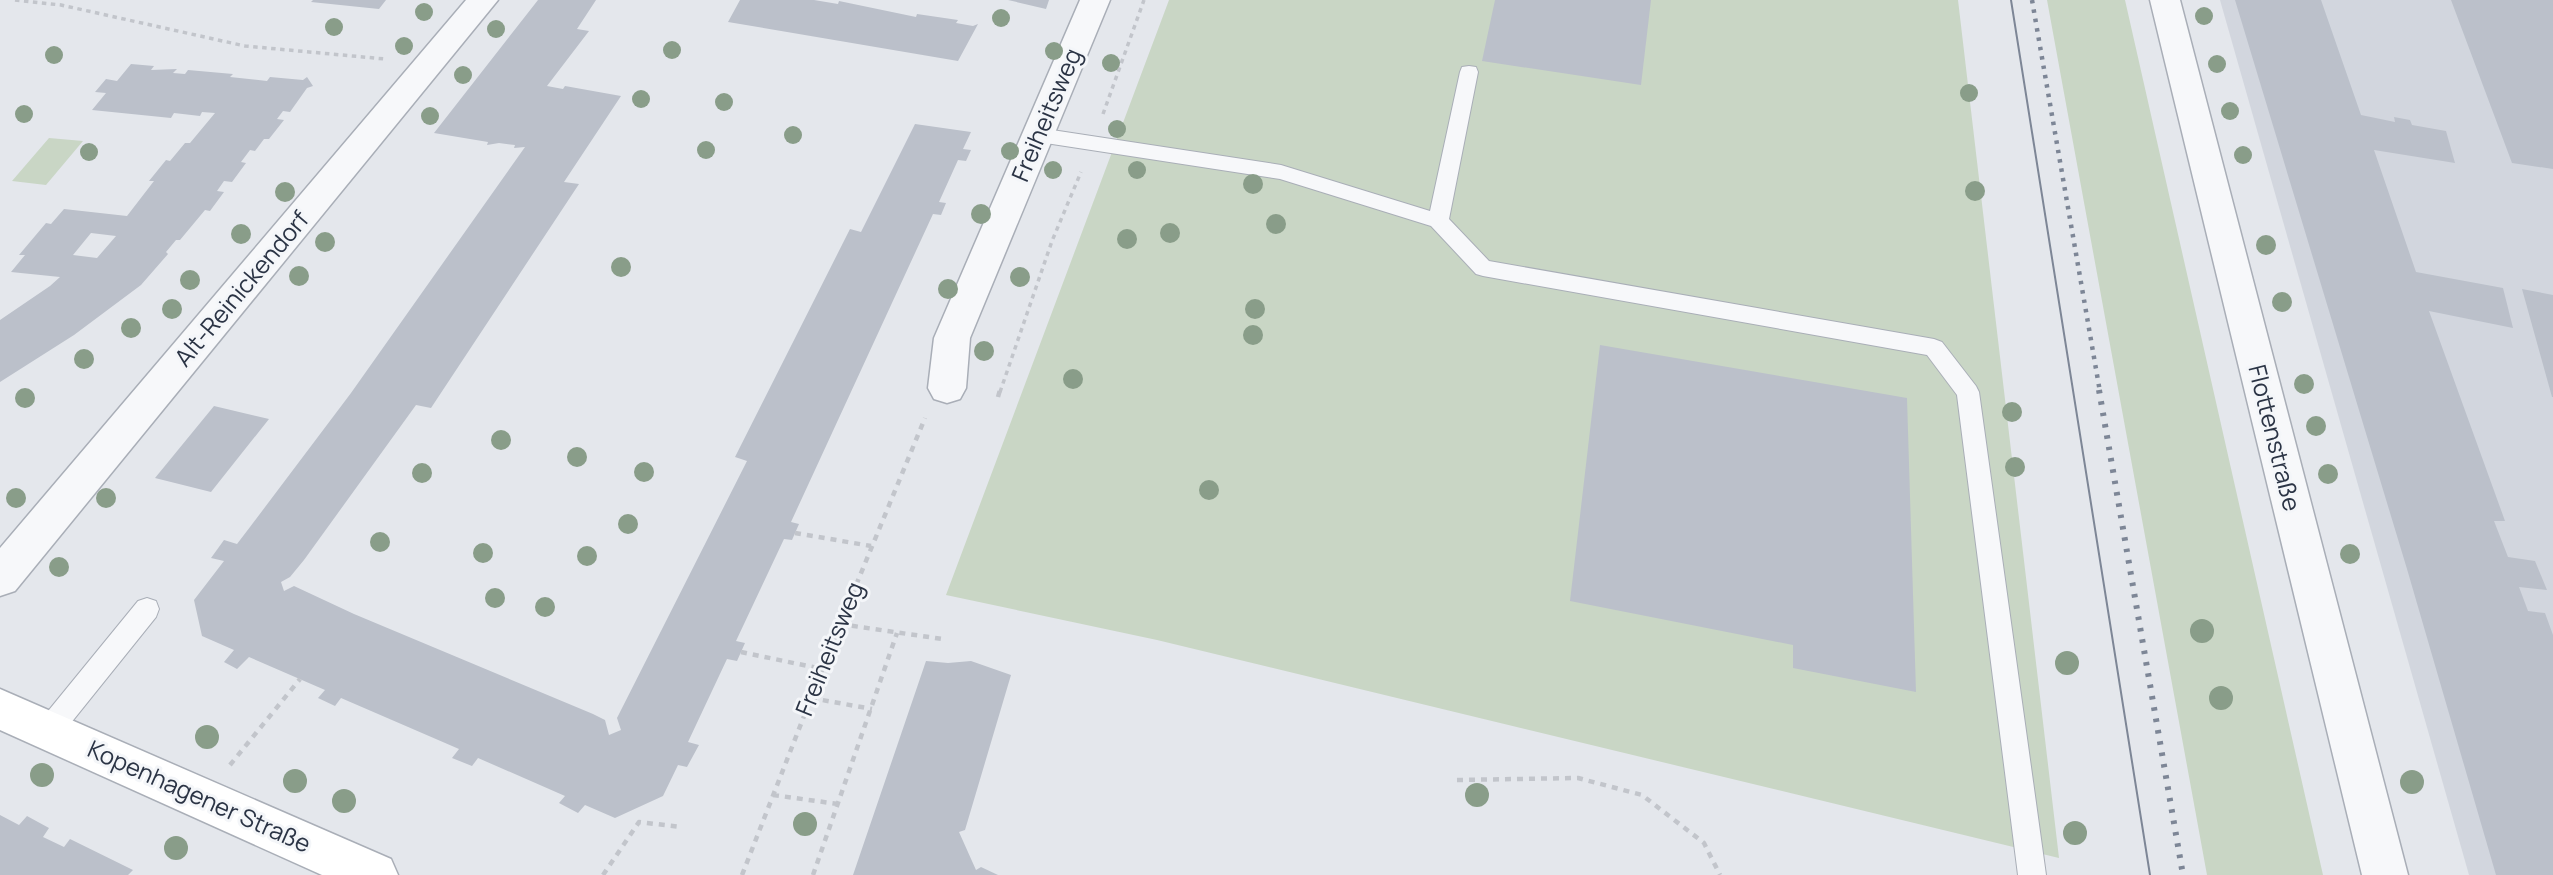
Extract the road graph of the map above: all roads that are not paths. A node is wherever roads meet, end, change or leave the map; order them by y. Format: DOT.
graph roads {
  1 [pos="483,0"];
  2 [pos="1095,0"];
  3 [pos="2165,0"];
  4 [pos="1469,72"];
  5 [pos="1039,135"];
  6 [pos="1438,221"];
  7 [pos="947,388"];
  8 [pos="0,578"];
  9 [pos="147,609"];
  10 [pos="24,720"];
  11 [pos="375,875"];
  12 [pos="2032,875"];
  13 [pos="2385,875"];
  1 -- 8 [label="street, Alt-Reinickendorf"];
  2 -- 5 [label="street, Freiheitsweg"];
  3 -- 13 [label="street, Flottenstraße"];
  4 -- 6 [label="lane"];
  5 -- 6 [label="lane"];
  5 -- 7 [label="street, Freiheitsweg"];
  6 -- 12 [label="lane"];
  9 -- 10 [label="lane"];
  10 -- 11 [label="main road, Kopenhagener Straße"];
}
